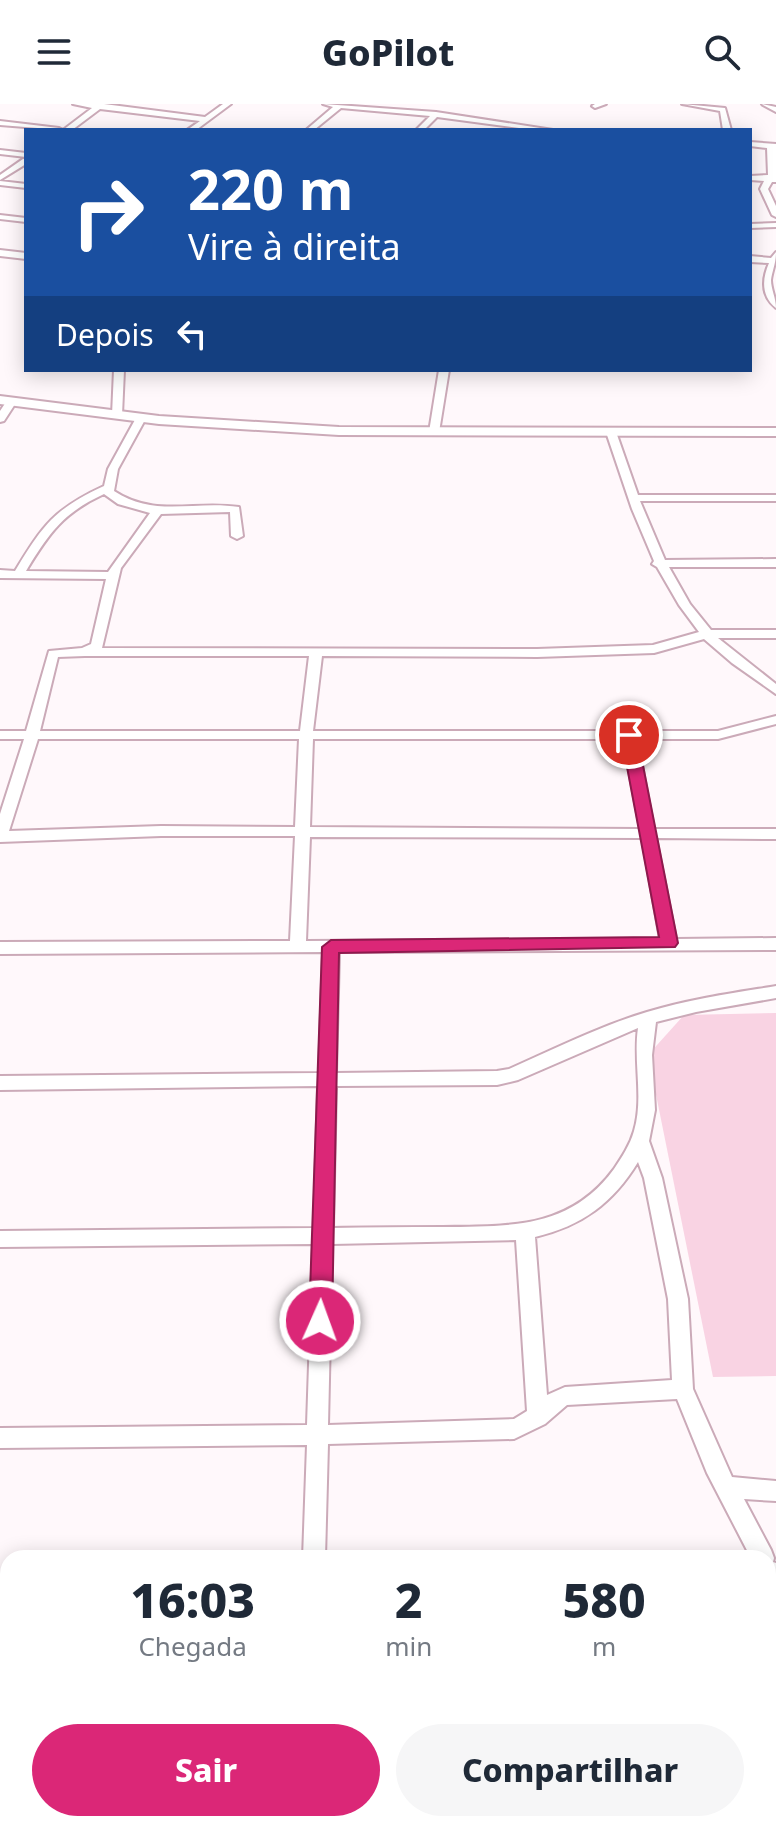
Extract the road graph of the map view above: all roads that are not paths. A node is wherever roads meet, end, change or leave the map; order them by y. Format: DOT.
graph roads {
  1 [pos="76,104"];
  2 [pos="228,104"];
  3 [pos="326,104"];
  4 [pos="685,104"];
  5 [pos="765,104"];
  6 [pos="101,105"];
  7 [pos="340,106"];
  8 [pos="776,110"];
  9 [pos="436,114"];
  10 [pos="205,119"];
  11 [pos="0,123"];
  12 [pos="42,128"];
  13 [pos="70,128"];
  14 [pos="194,128"];
  15 [pos="312,128"];
  16 [pos="422,128"];
  17 [pos="540,128"];
  18 [pos="727,128"];
  19 [pos="752,144"];
  20 [pos="773,146"];
  21 [pos="0,152"];
  22 [pos="24,155"];
  23 [pos="24,162"];
  24 [pos="752,178"];
  25 [pos="0,180"];
  26 [pos="773,180"];
  27 [pos="24,186"];
  28 [pos="776,215"];
  29 [pos="0,217"];
  30 [pos="24,220"];
  31 [pos="776,225"];
  32 [pos="752,226"];
  33 [pos="0,253"];
  34 [pos="24,256"];
  35 [pos="752,259"];
  36 [pos="776,259"];
  37 [pos="752,287"];
  38 [pos="766,288"];
  39 [pos="776,305"];
  40 [pos="119,372"];
  41 [pos="444,372"];
  42 [pos="6,400"];
  43 [pos="117,415"];
  44 [pos="141,418"];
  45 [pos="0,419"];
  46 [pos="434,432"];
  47 [pos="611,432"];
  48 [pos="776,432"];
  49 [pos="108,488"];
  50 [pos="635,498"];
  51 [pos="776,498"];
  52 [pos="158,511"];
  53 [pos="237,536"];
  54 [pos="776,563"];
  55 [pos="658,564"];
  56 [pos="0,574"];
  57 [pos="18,575"];
  58 [pos="114,576"];
  59 [pos="707,634"];
  60 [pos="776,634"];
  61 [pos="97,650"];
  62 [pos="316,651"];
  63 [pos="776,690"];
  64 [pos="776,720"];
  65 [pos="0,735"];
  66 [pos="32,735"];
  67 [pos="629,735"];
  68 [pos="306,736"];
  69 [pos="302,831"];
  70 [pos="646,833"];
  71 [pos="776,834"];
  72 [pos="0,836"];
  73 [pos="669,943"];
  74 [pos="776,944"];
  75 [pos="298,947"];
  76 [pos="331,947"];
  77 [pos="0,948"];
  78 [pos="776,992"];
  79 [pos="648,1018"];
  80 [pos="328,1081"];
  81 [pos="0,1083"];
  82 [pos="640,1141"];
  83 [pos="525,1232"];
  84 [pos="323,1236"];
  85 [pos="0,1239"];
  86 [pos="683,1389"];
  87 [pos="538,1417"];
  88 [pos="317,1435"];
  89 [pos="0,1438"];
  90 [pos="727,1487"];
  91 [pos="776,1491"];
  92 [pos="314,1550"];
  93 [pos="759,1550"];
  1 -- 6 [label="street"];
  2 -- 10 [label="street"];
  3 -- 7 [label="street"];
  4 -- 18 [label="street"];
  5 -- 8 [label="street"];
  6 -- 10 [label="street"];
  6 -- 13 [label="street"];
  7 -- 9 [label="street"];
  7 -- 15 [label="street"];
  9 -- 16 [label="street"];
  9 -- 17 [label="street"];
  10 -- 14 [label="street"];
  11 -- 12 [label="street"];
  19 -- 20 [label="street"];
  20 -- 26 [label="street"];
  21 -- 22 [label="street"];
  23 -- 25 [label="street"];
  24 -- 26 [label="street"];
  25 -- 27 [label="street"];
  26 -- 28 [label="street"];
  29 -- 30 [label="street"];
  31 -- 32 [label="street"];
  33 -- 34 [label="street"];
  35 -- 36 [label="street"];
  36 -- 38 [label="street"];
  37 -- 38 [label="street"];
  38 -- 39 [label="street"];
  40 -- 43 [label="street"];
  41 -- 46 [label="street"];
  42 -- 43 [label="main road"];
  42 -- 45 [label="street"];
  43 -- 44 [label="main road"];
  44 -- 46 [label="main road"];
  44 -- 49 [label="street"];
  46 -- 47 [label="main road"];
  47 -- 48 [label="main road"];
  47 -- 50 [label="street"];
  49 -- 52 [label="street"];
  49 -- 57 [label="street"];
  50 -- 51 [label="street"];
  50 -- 55 [label="street"];
  52 -- 53 [label="street"];
  52 -- 58 [label="street"];
  54 -- 55 [label="street"];
  55 -- 59 [label="street"];
  56 -- 57 [label="street"];
  57 -- 58 [label="street"];
  58 -- 61 [label="street"];
  59 -- 60 [label="street"];
  59 -- 62 [label="street"];
  59 -- 63 [label="street"];
  61 -- 62 [label="street"];
  61 -- 66 [label="street"];
  62 -- 68 [label="street"];
  64 -- 67 [label="street"];
  65 -- 66 [label="street"];
  66 -- 68 [label="street"];
  66 -- 72 [label="street"];
  67 -- 68 [label="street"];
  67 -- 70 [label="street"];
  68 -- 69 [label="street"];
  69 -- 70 [label="street"];
  69 -- 72 [label="street"];
  69 -- 75 [label="street"];
  70 -- 71 [label="street"];
  70 -- 73 [label="street"];
  73 -- 74 [label="street"];
  73 -- 76 [label="street"];
  75 -- 76 [label="street"];
  75 -- 77 [label="street"];
  76 -- 80 [label="street"];
  78 -- 79 [label="street"];
  79 -- 80 [label="street"];
  79 -- 82 [label="street"];
  80 -- 81 [label="street"];
  80 -- 84 [label="street"];
  82 -- 83 [label="street"];
  82 -- 86 [label="street"];
  83 -- 84 [label="street"];
  83 -- 87 [label="street"];
  84 -- 85 [label="street"];
  84 -- 88 [label="street"];
  86 -- 87 [label="street"];
  86 -- 90 [label="street"];
  87 -- 88 [label="street"];
  88 -- 89 [label="street"];
  88 -- 92 [label="street"];
  90 -- 91 [label="street"];
  90 -- 93 [label="street"];
}
